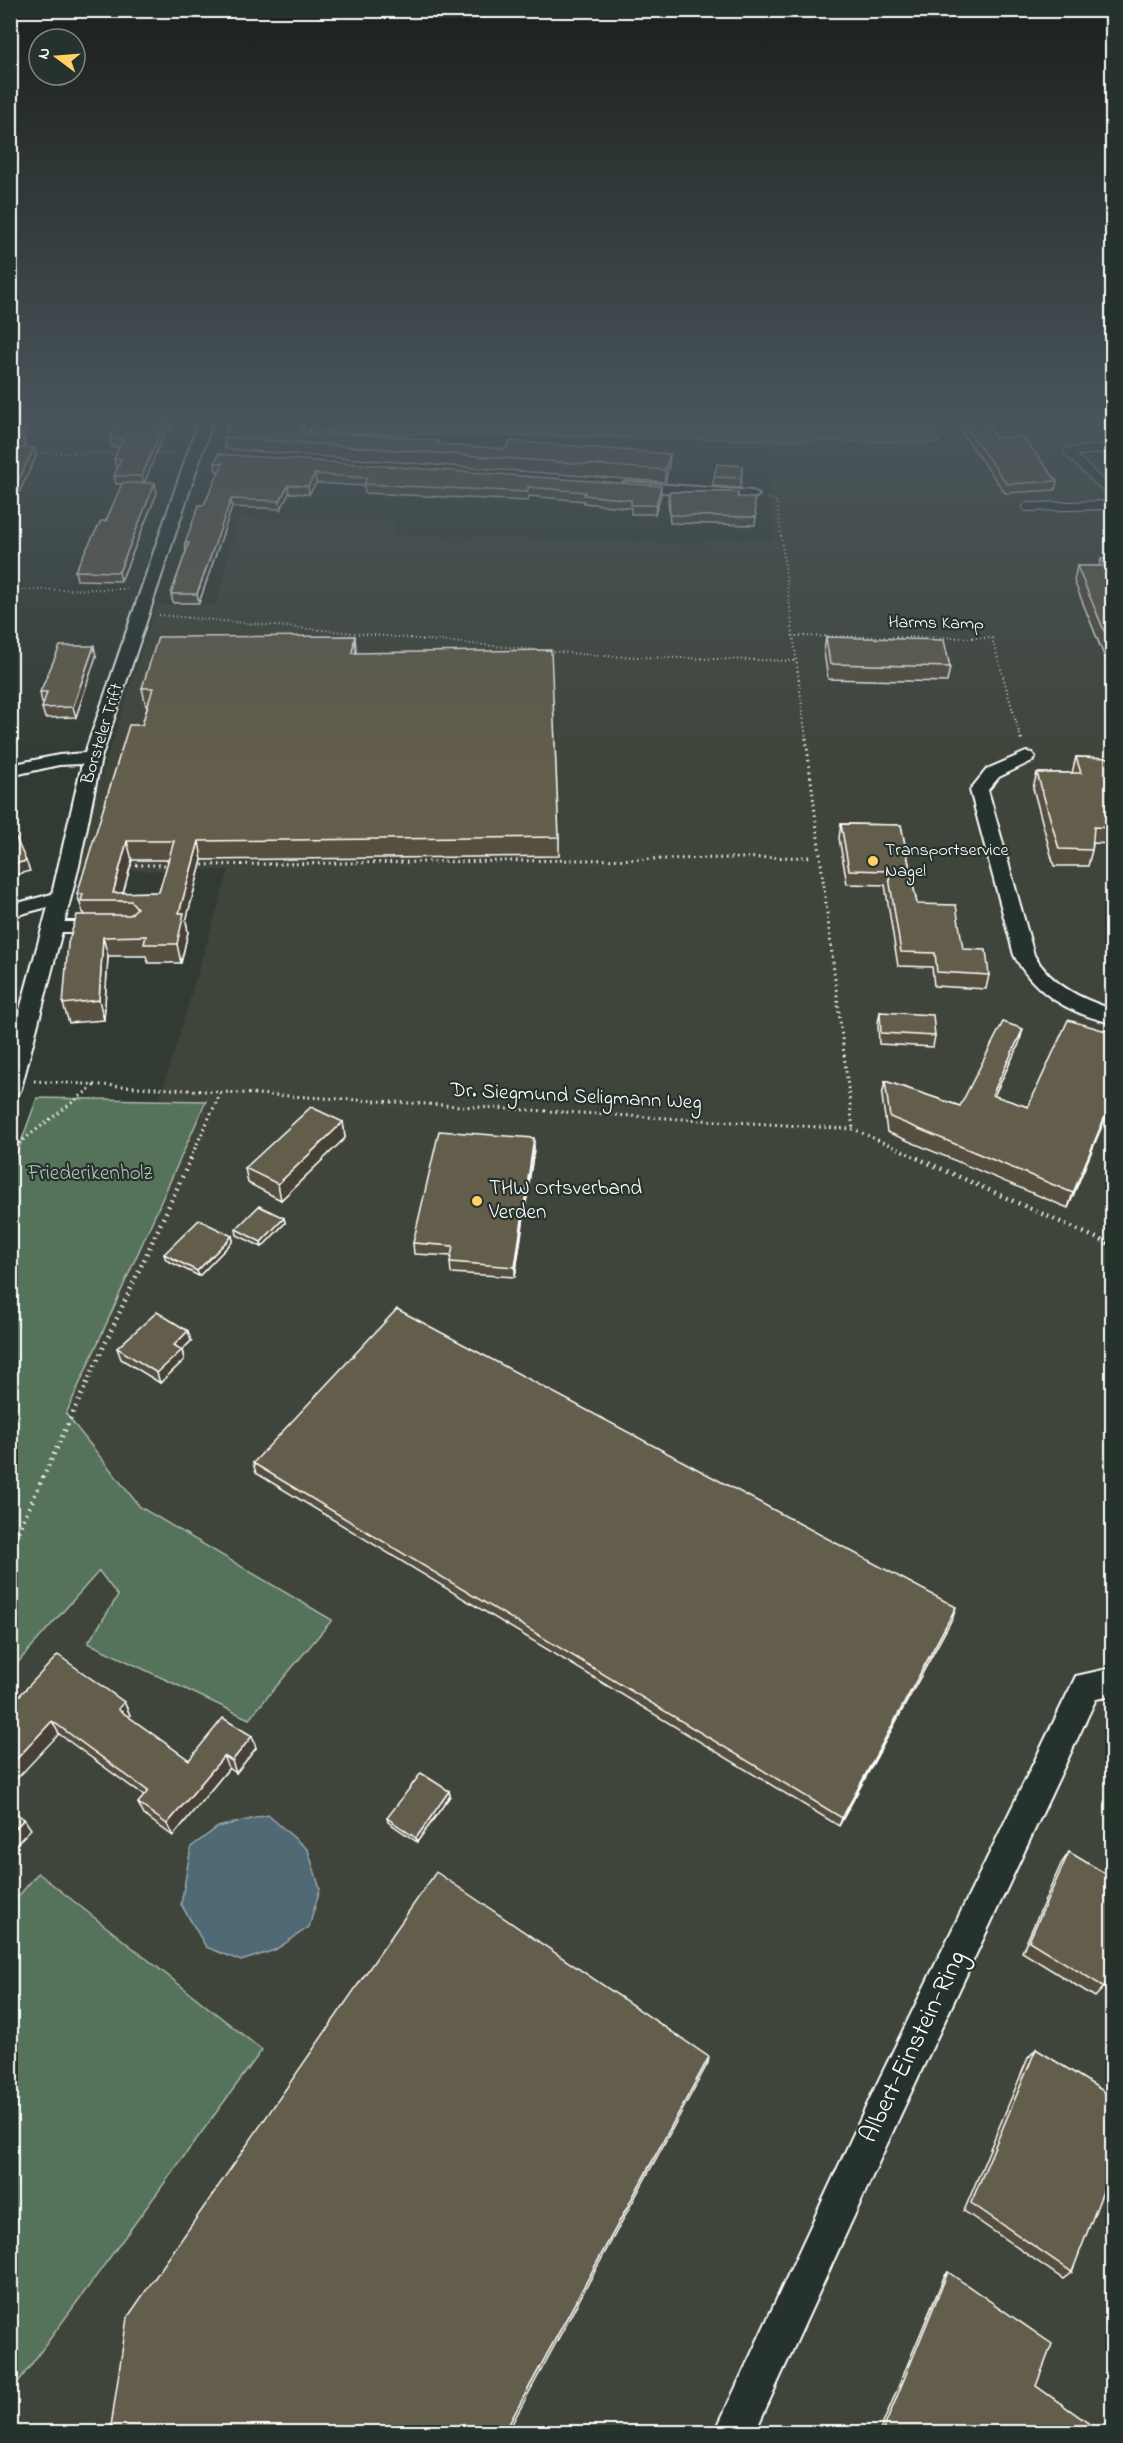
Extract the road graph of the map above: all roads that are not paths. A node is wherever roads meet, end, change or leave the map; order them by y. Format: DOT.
graph roads {
  1 [pos="170,534"];
  2 [pos="1026,757"];
  3 [pos="92,758"];
  4 [pos="10,771"];
  5 [pos="60,898"];
  6 [pos="10,911"];
  7 [pos="53,927"];
  8 [pos="100,927"];
  9 [pos="1113,1016"];
  10 [pos="12,1085"];
  11 [pos="1113,1682"];
  12 [pos="735,2433"];
  1 -- 3 [label="street, Borsteler Trift"];
  2 -- 9 [label="street"];
  3 -- 4 [label="street"];
  3 -- 5 [label="street, Borsteler Trift"];
  5 -- 6 [label="street"];
  5 -- 7 [label="street, Borsteler Trift"];
  7 -- 8 [label="lane"];
  7 -- 10 [label="street, Borsteler Trift"];
  11 -- 12 [label="street, Albert-Einstein-Ring"];
}
